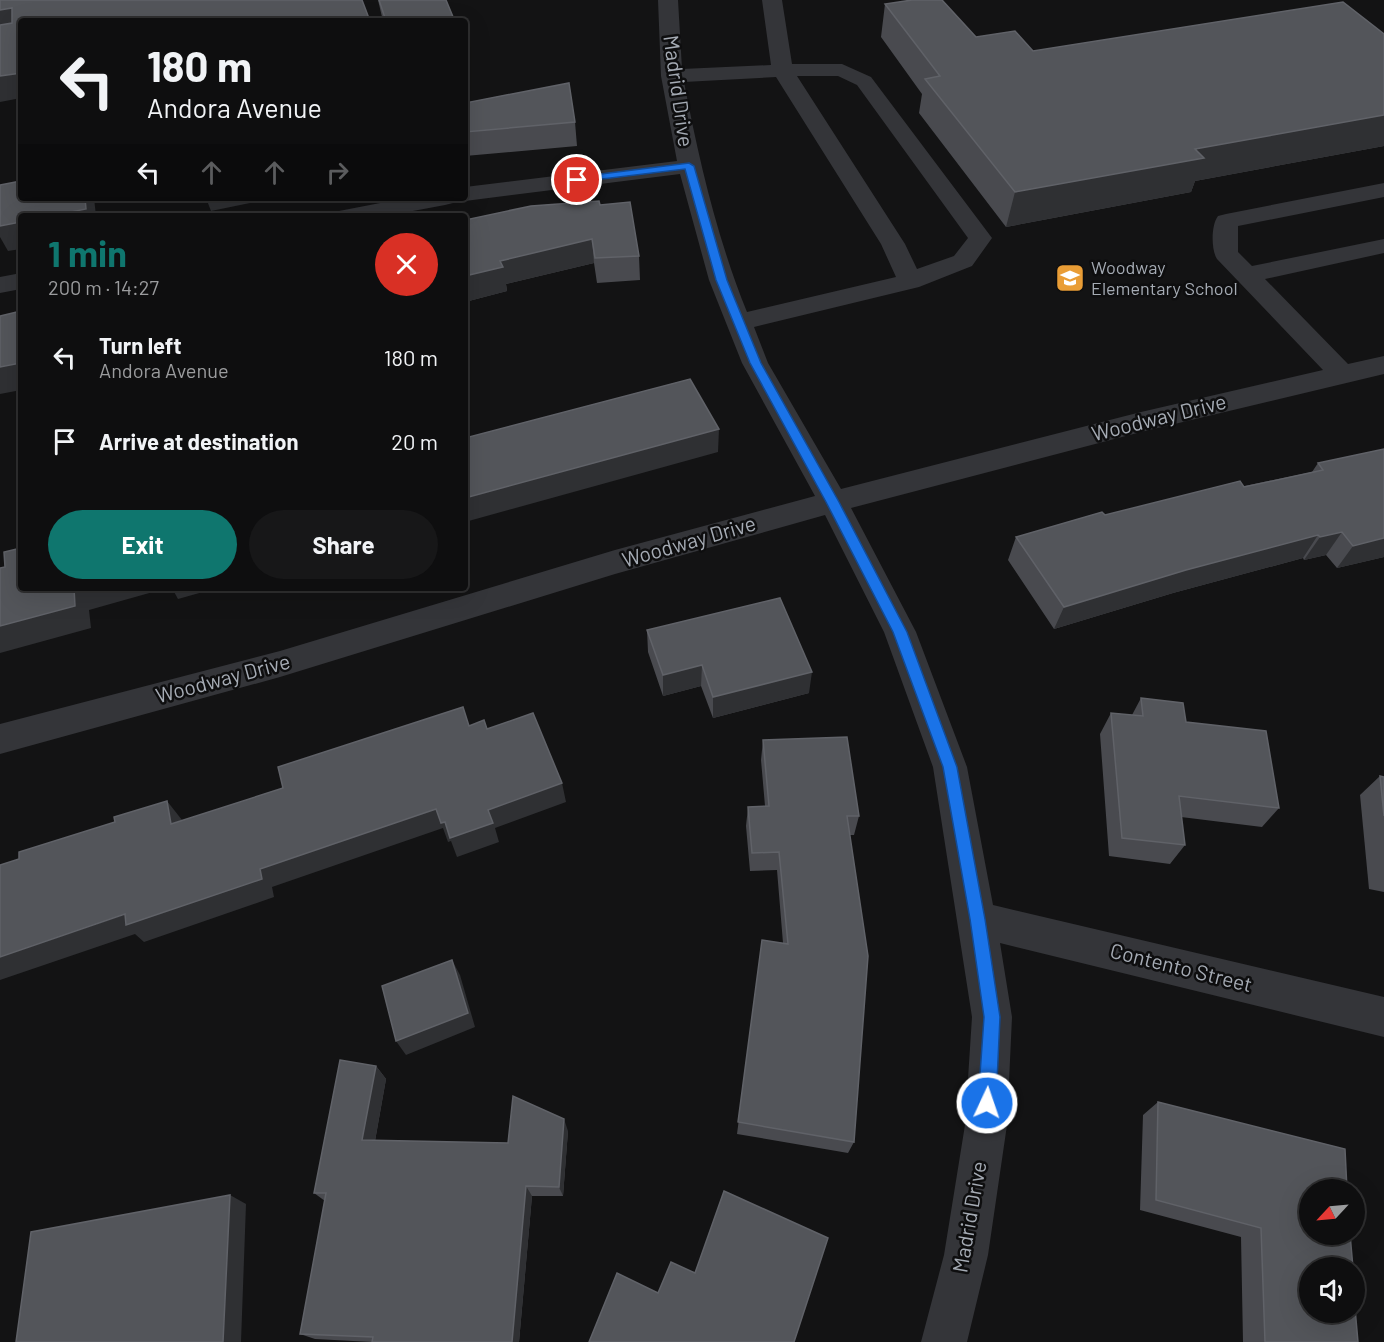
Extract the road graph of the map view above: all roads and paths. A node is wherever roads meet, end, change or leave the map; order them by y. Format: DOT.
graph roads {
  1 [pos="668,0"];
  2 [pos="772,0"];
  3 [pos="782,70"];
  4 [pos="672,76"];
  5 [pos="689,166"];
  6 [pos="1384,190"];
  7 [pos="468,194"];
  8 [pos="430,201"];
  9 [pos="364,213"];
  10 [pos="1384,246"];
  11 [pos="1247,275"];
  12 [pos="910,281"];
  13 [pos="18,282"];
  14 [pos="0,285"];
  15 [pos="738,322"];
  16 [pos="1384,365"];
  17 [pos="1343,375"];
  18 [pos="832,502"];
  19 [pos="0,739"];
  20 [pos="977,919"];
  21 [pos="1384,1017"];
  22 [pos="944,1342"];
  1 -- 4 [label="street, Madrid Drive"];
  2 -- 3 [label="street"];
  3 -- 4 [label="street"];
  3 -- 12 [label="street"];
  3 -- 12 [label="street"];
  4 -- 5 [label="street, Madrid Drive"];
  5 -- 7 [label="street"];
  5 -- 15 [label="street, Madrid Drive"];
  6 -- 11 [label="street"];
  8 -- 9 [label="street"];
  10 -- 11 [label="street"];
  11 -- 17 [label="street"];
  12 -- 15 [label="street"];
  13 -- 14 [label="street"];
  15 -- 18 [label="street, Madrid Drive"];
  16 -- 17 [label="street, Woodway Drive"];
  17 -- 18 [label="street, Woodway Drive"];
  18 -- 19 [label="street, Woodway Drive"];
  18 -- 20 [label="street, Madrid Drive"];
  20 -- 21 [label="street, Contento Street"];
  20 -- 22 [label="street, Madrid Drive"];
}
